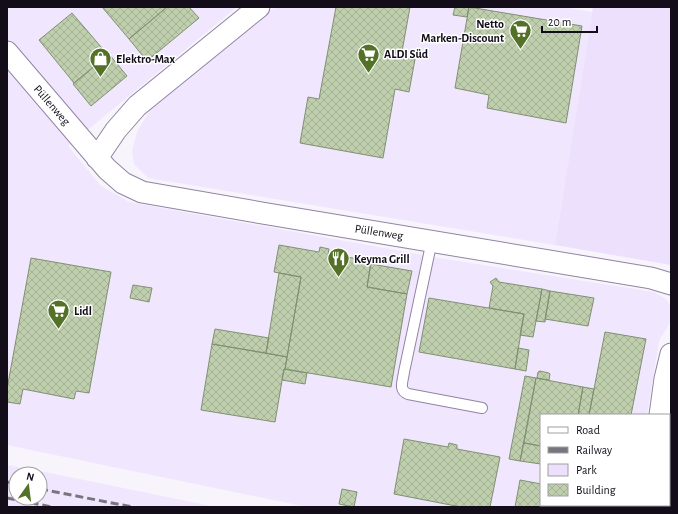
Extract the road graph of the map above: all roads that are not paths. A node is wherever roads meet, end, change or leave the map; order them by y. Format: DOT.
graph roads {
  1 [pos="259,7"];
  2 [pos="7,52"];
  3 [pos="97,158"];
  4 [pos="432,240"];
  5 [pos="671,284"];
  6 [pos="671,354"];
  7 [pos="482,408"];
  8 [pos="660,414"];
  1 -- 3 [label="street"];
  2 -- 3 [label="street, Püllenweg"];
  3 -- 4 [label="street, Püllenweg"];
  4 -- 5 [label="street, Püllenweg"];
  4 -- 7 [label="lane"];
  6 -- 8 [label="street"];
}
